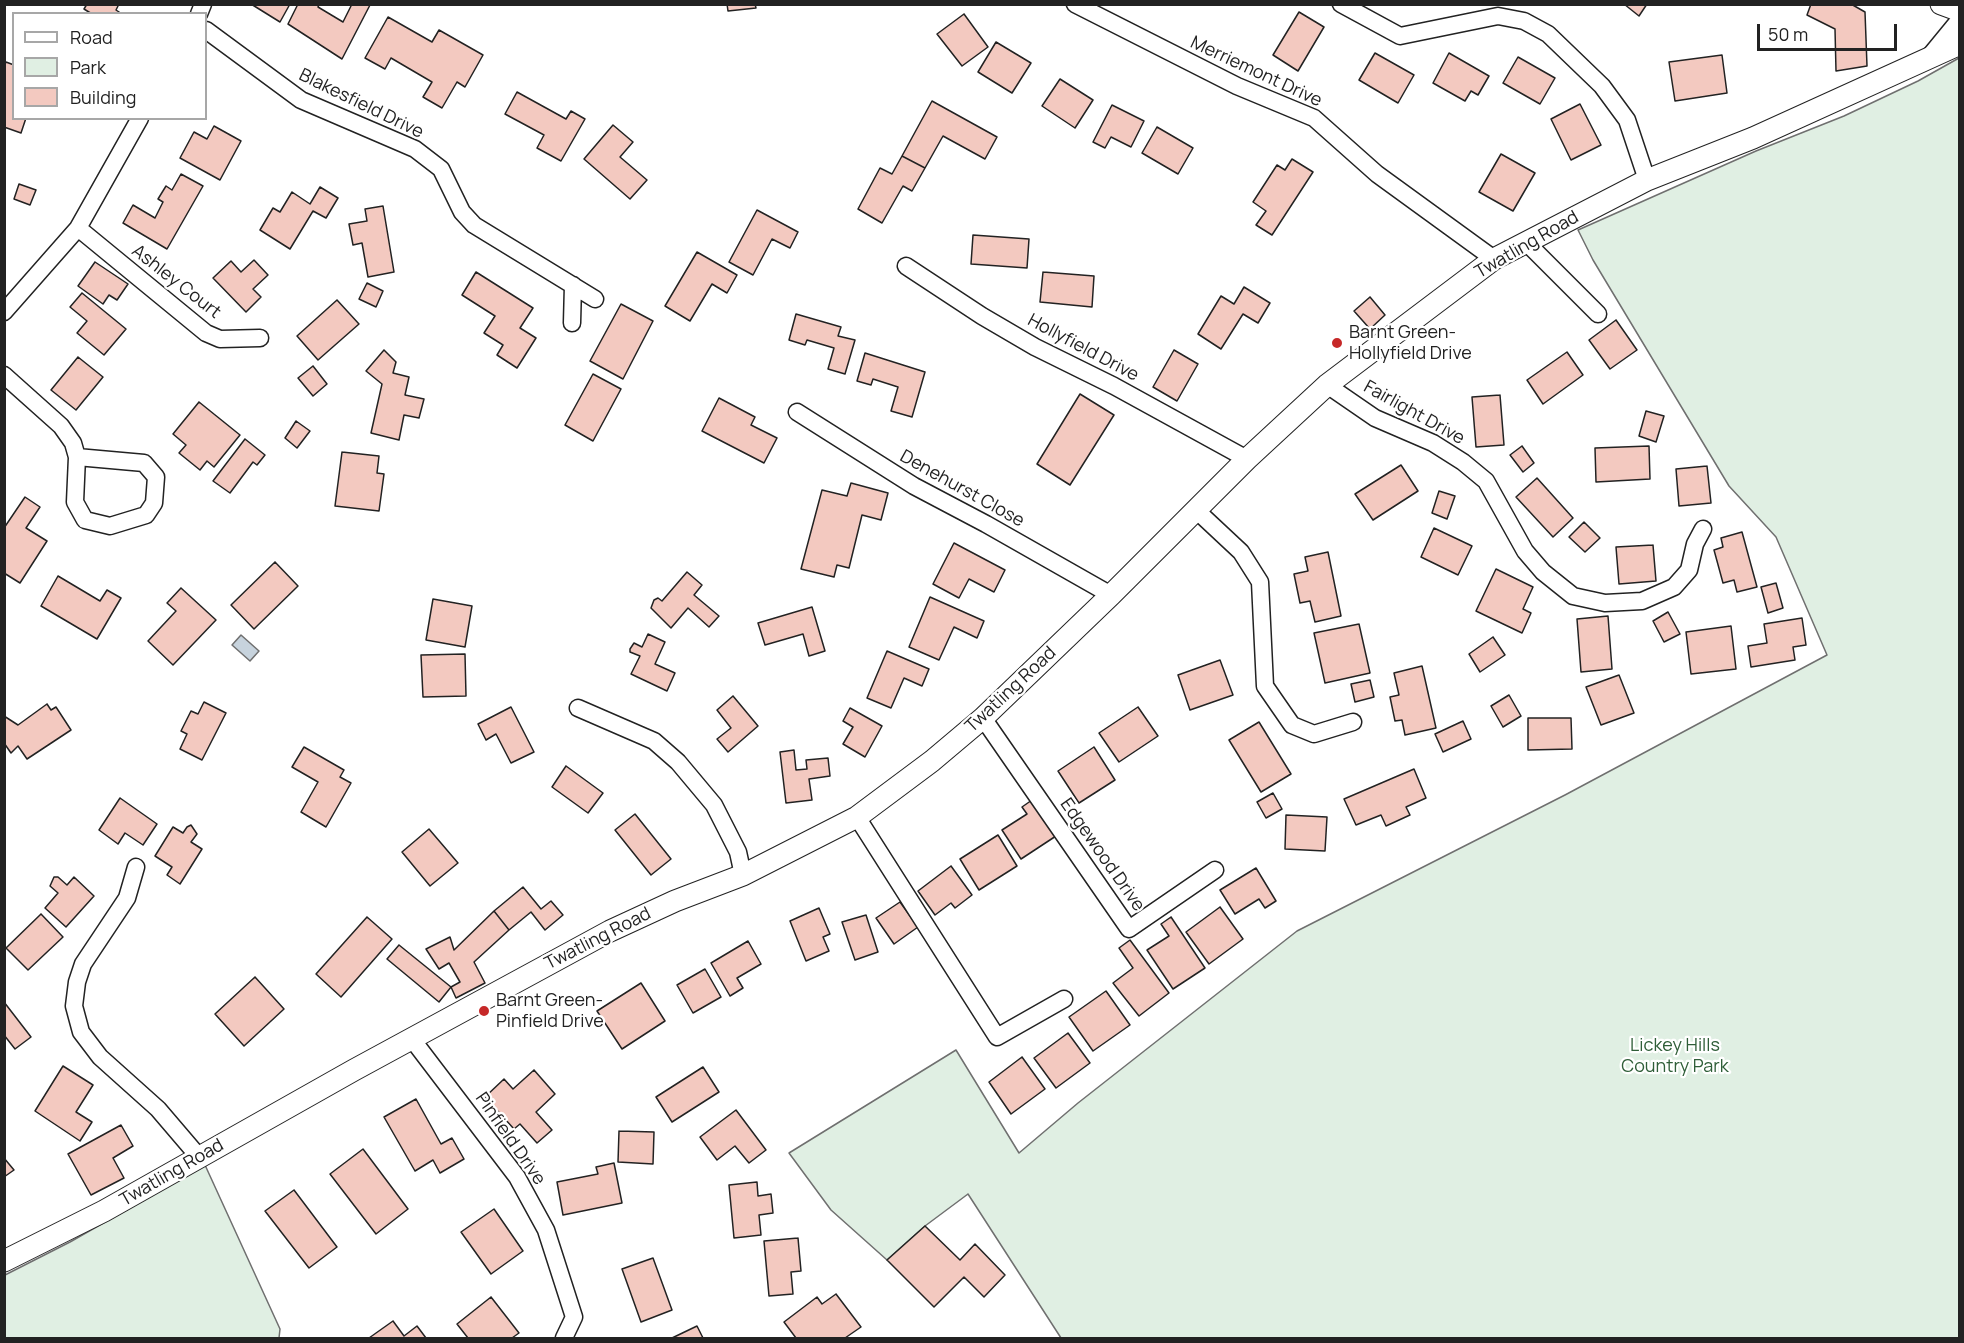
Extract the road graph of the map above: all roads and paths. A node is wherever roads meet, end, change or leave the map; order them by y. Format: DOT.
graph roads {
  1 [pos="1075,4"];
  2 [pos="1341,4"];
  3 [pos="1941,4"];
  4 [pos="1959,11"];
  5 [pos="1959,19"];
  6 [pos="207,31"];
  7 [pos="1959,44"];
  8 [pos="1926,60"];
  9 [pos="139,120"];
  10 [pos="1647,180"];
  11 [pos="78,228"];
  12 [pos="1527,243"];
  13 [pos="1494,259"];
  14 [pos="906,266"];
  15 [pos="573,285"];
  16 [pos="595,299"];
  17 [pos="4,312"];
  18 [pos="1598,314"];
  19 [pos="572,323"];
  20 [pos="260,338"];
  21 [pos="4,375"];
  22 [pos="1327,385"];
  23 [pos="797,412"];
  24 [pos="78,457"];
  25 [pos="1247,459"];
  26 [pos="1195,509"];
  27 [pos="1703,529"];
  28 [pos="1111,595"];
  29 [pos="578,708"];
  30 [pos="983,718"];
  31 [pos="1353,722"];
  32 [pos="857,817"];
  33 [pos="135,867"];
  34 [pos="1215,870"];
  35 [pos="743,874"];
  36 [pos="1064,999"];
  37 [pos="412,1039"];
  38 [pos="198,1158"];
  39 [pos="4,1261"];
  40 [pos="564,1338"];
  1 -- 13 [label="street, Merriemont Drive"];
  2 -- 10 [label="street"];
  3 -- 4 [label="street"];
  5 -- 8 [label="street"];
  6 -- 15 [label="street, Blakesfield Drive"];
  7 -- 8 [label="street, Twatling Road"];
  8 -- 10 [label="street, Twatling Road"];
  9 -- 11 [label="street"];
  10 -- 12 [label="street, Twatling Road"];
  11 -- 17 [label="street"];
  11 -- 20 [label="street, Ashley Court"];
  12 -- 13 [label="street, Twatling Road"];
  12 -- 18 [label="street"];
  13 -- 22 [label="street, Twatling Road"];
  14 -- 25 [label="street, Hollyfield Drive"];
  15 -- 16 [label="street, Blakesfield Drive"];
  15 -- 19 [label="street"];
  21 -- 24 [label="street"];
  22 -- 25 [label="street, Twatling Road"];
  22 -- 27 [label="street, Fairlight Drive"];
  23 -- 28 [label="street, Denehurst Close"];
  24 -- 24 [label="street"];
  25 -- 26 [label="street, Twatling Road"];
  26 -- 28 [label="street, Twatling Road"];
  26 -- 31 [label="street"];
  28 -- 30 [label="street, Twatling Road"];
  29 -- 35 [label="street"];
  30 -- 32 [label="street, Twatling Road"];
  30 -- 34 [label="street, Edgewood Drive"];
  32 -- 35 [label="street, Twatling Road"];
  32 -- 36 [label="street"];
  33 -- 38 [label="street"];
  35 -- 37 [label="street, Twatling Road"];
  37 -- 38 [label="street, Twatling Road"];
  37 -- 40 [label="street, Pinfield Drive"];
  38 -- 39 [label="street, Twatling Road"];
}
